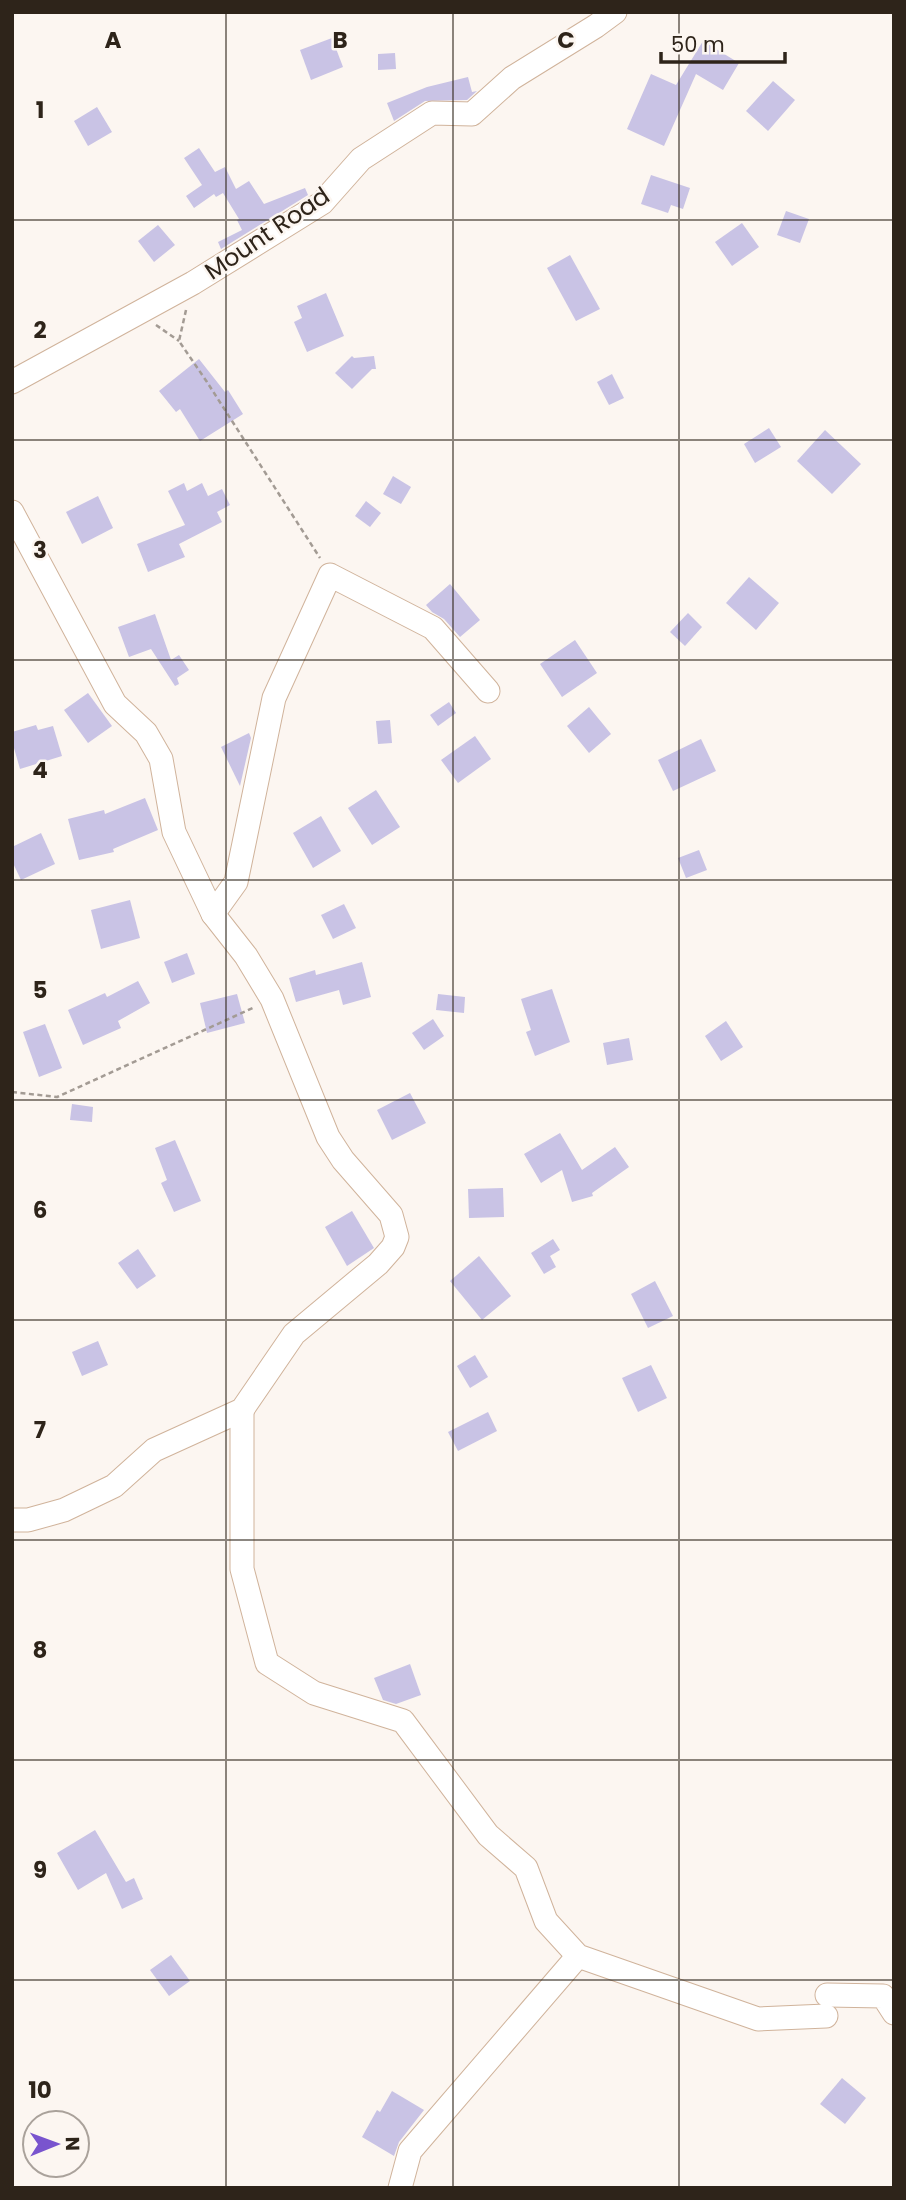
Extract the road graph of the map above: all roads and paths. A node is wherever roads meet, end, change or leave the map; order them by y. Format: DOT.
graph roads {
  1 [pos="615,12"];
  2 [pos="193,283"];
  3 [pos="138,313"];
  4 [pos="179,341"];
  5 [pos="12,382"];
  6 [pos="12,512"];
  7 [pos="330,575"];
  8 [pos="488,691"];
  9 [pos="213,914"];
  10 [pos="272,999"];
  11 [pos="12,1092"];
  12 [pos="242,1410"];
  13 [pos="12,1520"];
  14 [pos="578,1956"];
  15 [pos="894,2013"];
  16 [pos="400,2188"];
  1 -- 2 [label="street, Mount Road"];
  2 -- 3 [label="street, Mount Road"];
  2 -- 4 [label="path"];
  3 -- 4 [label="path"];
  3 -- 5 [label="street, Mount Road"];
  4 -- 7 [label="path"];
  6 -- 9 [label="street"];
  7 -- 8 [label="street"];
  7 -- 9 [label="street"];
  9 -- 10 [label="street"];
  10 -- 11 [label="path"];
  10 -- 12 [label="street"];
  12 -- 13 [label="street"];
  12 -- 14 [label="street"];
  14 -- 15 [label="street"];
  14 -- 16 [label="street"];
}
